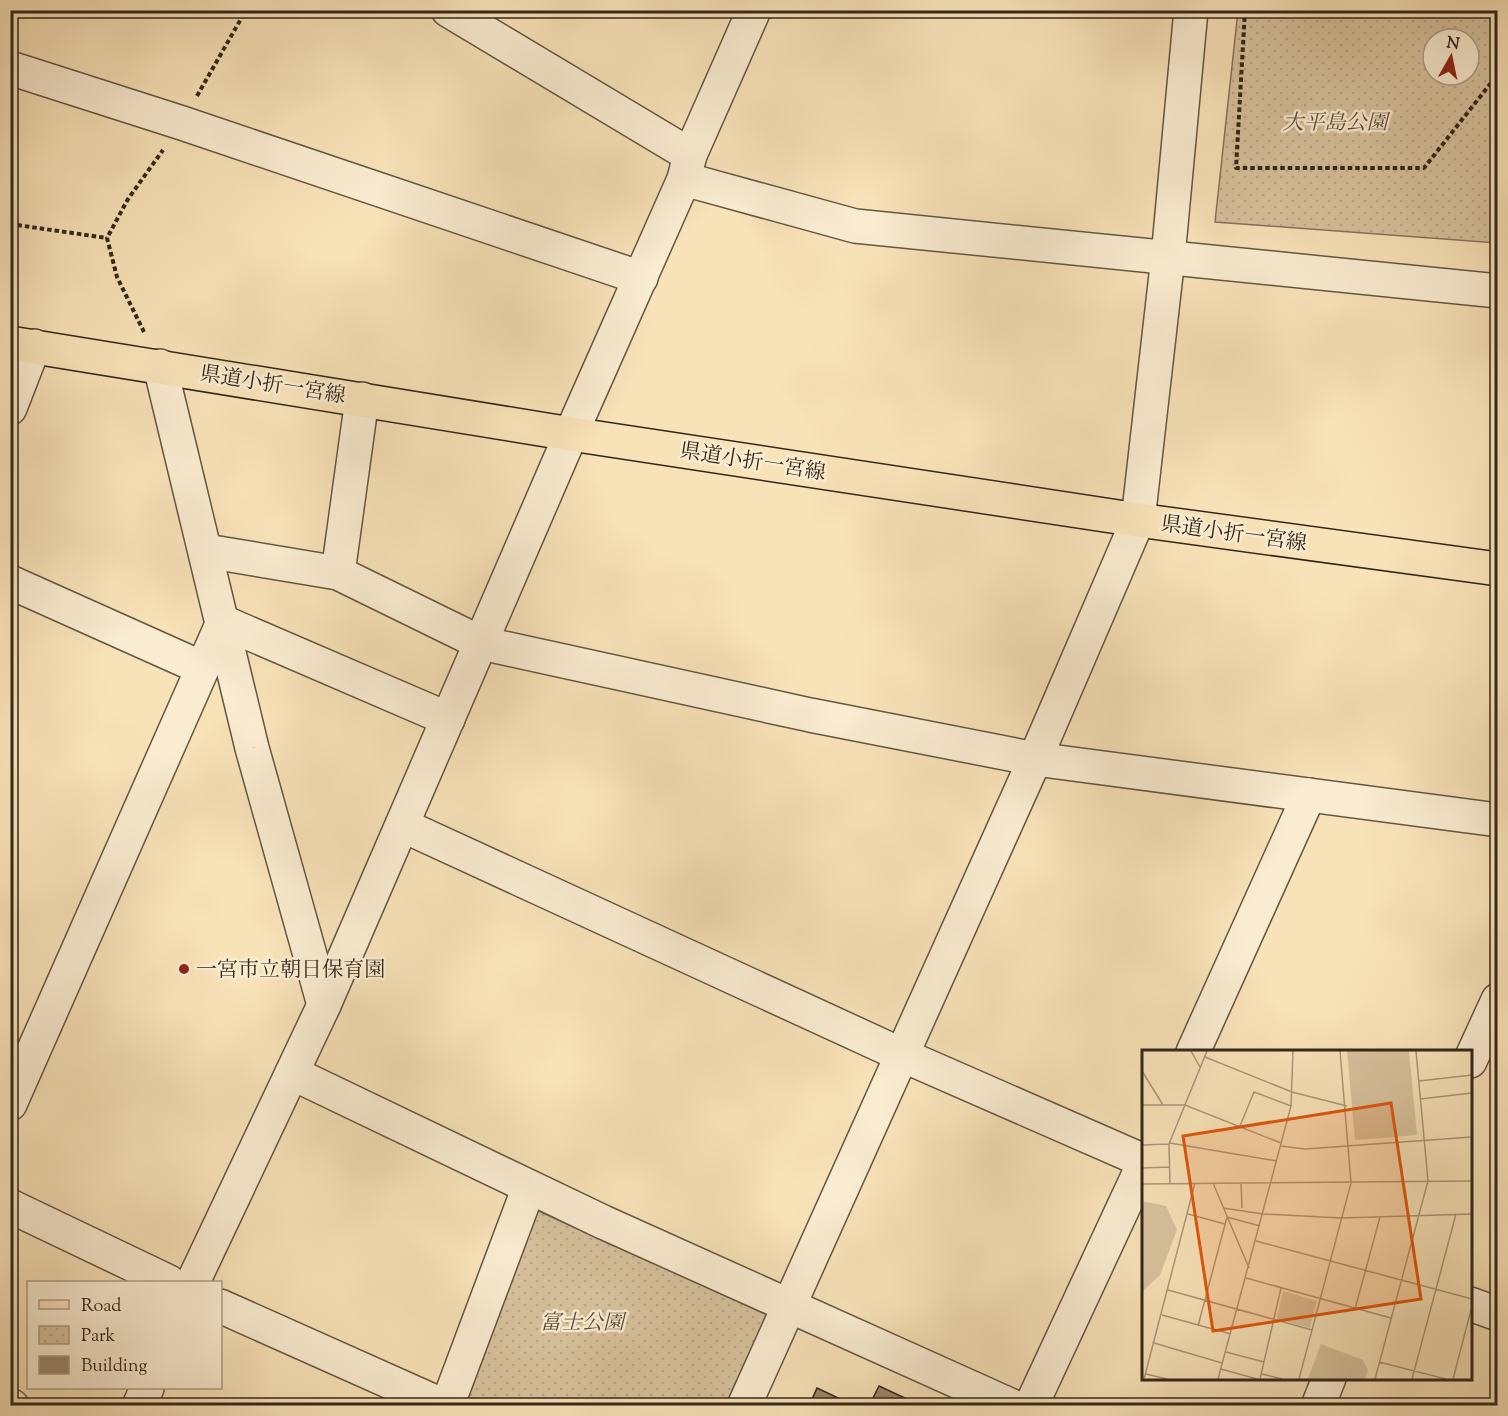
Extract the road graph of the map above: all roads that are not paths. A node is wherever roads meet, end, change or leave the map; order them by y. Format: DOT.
graph roads {
  1 [pos="448,10"];
  2 [pos="754,10"];
  3 [pos="1191,10"];
  4 [pos="10,68"];
  5 [pos="687,167"];
  6 [pos="1168,256"];
  7 [pos="641,278"];
  8 [pos="1497,291"];
  9 [pos="22,344"];
  10 [pos="160,366"];
  11 [pos="362,399"];
  12 [pos="10,408"];
  13 [pos="571,434"];
  14 [pos="1138,520"];
  15 [pos="206,551"];
  16 [pos="1497,569"];
  17 [pos="338,573"];
  18 [pos="10,582"];
  19 [pos="223,622"];
  20 [pos="481,643"];
  21 [pos="202,668"];
  22 [pos="448,719"];
  23 [pos="1035,759"];
  24 [pos="1309,795"];
  25 [pos="1497,820"];
  26 [pos="402,825"];
  27 [pos="1497,1000"];
  28 [pos="324,1005"];
  29 [pos="1194,1050"];
  30 [pos="902,1055"];
  31 [pos="1472,1056"];
  32 [pos="292,1073"];
  33 [pos="10,1104"];
  34 [pos="1142,1162"];
  35 [pos="1142,1164"];
  36 [pos="529,1187"];
  37 [pos="10,1206"];
  38 [pos="167,1281"];
  39 [pos="193,1281"];
  40 [pos="1472,1305"];
  41 [pos="222,1307"];
  42 [pos="789,1307"];
  43 [pos="1497,1314"];
  44 [pos="1328,1380"];
  45 [pos="147,1389"];
  46 [pos="139,1406"];
  47 [pos="446,1406"];
  48 [pos="744,1406"];
  49 [pos="1012,1406"];
  50 [pos="1031,1406"];
  51 [pos="1318,1406"];
  1 -- 5 [label="street"];
  2 -- 5 [label="street"];
  3 -- 6 [label="street"];
  4 -- 7 [label="street"];
  5 -- 6 [label="street"];
  5 -- 7 [label="street"];
  6 -- 8 [label="street"];
  6 -- 14 [label="street"];
  7 -- 13 [label="street"];
  9 -- 10 [label="main road, 県道小折一宮線"];
  9 -- 12 [label="street"];
  10 -- 11 [label="main road, 県道小折一宮線"];
  10 -- 15 [label="street"];
  11 -- 13 [label="main road, 県道小折一宮線"];
  11 -- 17 [label="street"];
  13 -- 14 [label="main road, 県道小折一宮線"];
  13 -- 20 [label="street"];
  14 -- 16 [label="main road, 県道小折一宮線"];
  14 -- 23 [label="street"];
  15 -- 17 [label="street"];
  15 -- 19 [label="street"];
  17 -- 20 [label="street"];
  18 -- 21 [label="street"];
  19 -- 21 [label="street"];
  19 -- 22 [label="street"];
  19 -- 28 [label="street"];
  20 -- 22 [label="street"];
  20 -- 23 [label="street"];
  21 -- 33 [label="street"];
  22 -- 26 [label="street"];
  23 -- 24 [label="street"];
  23 -- 30 [label="street"];
  24 -- 25 [label="street"];
  24 -- 29 [label="street"];
  26 -- 28 [label="street"];
  26 -- 30 [label="street"];
  27 -- 31 [label="street"];
  28 -- 32 [label="street"];
  30 -- 34 [label="street"];
  30 -- 42 [label="street"];
  32 -- 36 [label="street"];
  32 -- 39 [label="street"];
  35 -- 50 [label="street"];
  36 -- 42 [label="street"];
  36 -- 47 [label="street"];
  37 -- 38 [label="street"];
  40 -- 43 [label="street"];
  41 -- 47 [label="street"];
  42 -- 48 [label="street"];
  42 -- 49 [label="street"];
  44 -- 51 [label="street"];
  45 -- 46 [label="street"];
}
